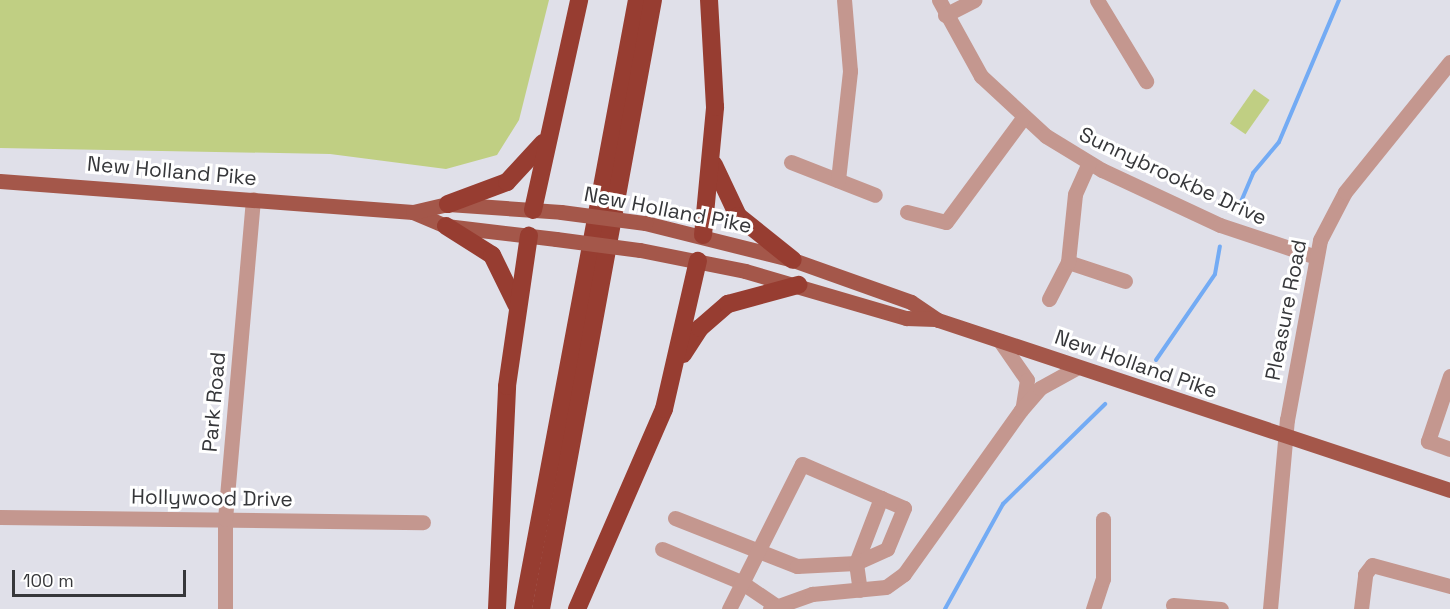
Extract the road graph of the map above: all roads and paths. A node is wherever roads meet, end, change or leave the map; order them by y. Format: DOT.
graph roads {
  1 [pos="579,0"];
  2 [pos="637,0"];
  3 [pos="653,0"];
  4 [pos="709,0"];
  5 [pos="844,0"];
  6 [pos="939,0"];
  7 [pos="974,0"];
  8 [pos="1097,0"];
  9 [pos="945,15"];
  10 [pos="1448,68"];
  11 [pos="1146,81"];
  12 [pos="1023,118"];
  13 [pos="548,136"];
  14 [pos="712,156"];
  15 [pos="791,162"];
  16 [pos="1089,163"];
  17 [pos="838,180"];
  18 [pos="0,182"];
  19 [pos="875,195"];
  20 [pos="253,199"];
  21 [pos="448,204"];
  22 [pos="533,210"];
  23 [pos="413,212"];
  24 [pos="907,212"];
  25 [pos="446,226"];
  26 [pos="703,235"];
  27 [pos="529,236"];
  28 [pos="1316,257"];
  29 [pos="793,260"];
  30 [pos="698,261"];
  31 [pos="1068,262"];
  32 [pos="1125,281"];
  33 [pos="798,285"];
  34 [pos="1049,299"];
  35 [pos="518,311"];
  36 [pos="938,320"];
  37 [pos="1000,340"];
  38 [pos="677,366"];
  39 [pos="1078,367"];
  40 [pos="1450,376"];
  41 [pos="1021,410"];
  42 [pos="1287,437"];
  43 [pos="1450,449"];
  44 [pos="1450,490"];
  45 [pos="881,498"];
  46 [pos="0,517"];
  47 [pos="675,518"];
  48 [pos="225,519"];
  49 [pos="1102,519"];
  50 [pos="423,522"];
  51 [pos="662,549"];
  52 [pos="760,554"];
  53 [pos="856,563"];
  54 [pos="741,582"];
  55 [pos="1450,586"];
  56 [pos="860,590"];
  57 [pos="1173,605"];
  58 [pos="772,606"];
  59 [pos="225,609"];
  60 [pos="497,609"];
  61 [pos="523,609"];
  62 [pos="541,609"];
  63 [pos="577,609"];
  64 [pos="729,609"];
  65 [pos="1093,609"];
  66 [pos="1221,609"];
  67 [pos="1270,609"];
  68 [pos="1361,609"];
  1 -- 13 [label="highway"];
  2 -- 61 [label="highway"];
  3 -- 62 [label="highway"];
  4 -- 14 [label="highway"];
  5 -- 17 [label="street"];
  6 -- 9 [label="street, Sunnybrookbe Drive"];
  7 -- 9 [label="street"];
  8 -- 11 [label="street"];
  9 -- 12 [label="street, Sunnybrookbe Drive"];
  10 -- 28 [label="street, Pleasure Road"];
  12 -- 16 [label="street, Sunnybrookbe Drive"];
  12 -- 24 [label="street"];
  13 -- 21 [label="highway"];
  13 -- 22 [label="highway"];
  14 -- 26 [label="highway"];
  14 -- 29 [label="highway"];
  15 -- 17 [label="street"];
  16 -- 28 [label="street, Sunnybrookbe Drive"];
  16 -- 31 [label="street"];
  17 -- 19 [label="street"];
  18 -- 20 [label="main road, New Holland Pike"];
  20 -- 23 [label="main road, New Holland Pike"];
  20 -- 48 [label="street, Park Road"];
  21 -- 22 [label="main road, New Holland Pike"];
  21 -- 23 [label="main road, New Holland Pike"];
  22 -- 26 [label="main road, New Holland Pike, bridge"];
  22 -- 27 [label="main road"];
  23 -- 25 [label="main road, New Holland Pike"];
  25 -- 27 [label="main road, New Holland Pike"];
  25 -- 35 [label="highway"];
  26 -- 29 [label="main road, New Holland Pike"];
  26 -- 30 [label="main road"];
  27 -- 30 [label="main road, New Holland Pike, bridge"];
  27 -- 35 [label="highway"];
  28 -- 42 [label="street, Pleasure Road"];
  29 -- 36 [label="main road, New Holland Pike"];
  30 -- 33 [label="main road, New Holland Pike"];
  30 -- 38 [label="highway"];
  31 -- 32 [label="street"];
  31 -- 34 [label="street"];
  33 -- 36 [label="main road, New Holland Pike"];
  33 -- 38 [label="highway"];
  35 -- 60 [label="highway"];
  36 -- 37 [label="main road, New Holland Pike"];
  37 -- 39 [label="main road, New Holland Pike"];
  37 -- 41 [label="street"];
  38 -- 63 [label="highway"];
  39 -- 41 [label="street"];
  39 -- 42 [label="main road, New Holland Pike"];
  40 -- 43 [label="street"];
  41 -- 56 [label="street"];
  42 -- 44 [label="main road, New Holland Pike"];
  42 -- 67 [label="street, Pleasure Road"];
  45 -- 52 [label="street"];
  45 -- 53 [label="street"];
  45 -- 53 [label="street"];
  46 -- 48 [label="street, Hollywood Drive"];
  47 -- 52 [label="street"];
  48 -- 50 [label="street, Hollywood Drive"];
  48 -- 59 [label="street, Park Road"];
  49 -- 65 [label="street"];
  51 -- 54 [label="street"];
  52 -- 53 [label="street"];
  52 -- 54 [label="street"];
  53 -- 56 [label="street"];
  54 -- 58 [label="street"];
  54 -- 64 [label="street"];
  55 -- 68 [label="street"];
  56 -- 58 [label="street"];
  57 -- 66 [label="street"];
}
